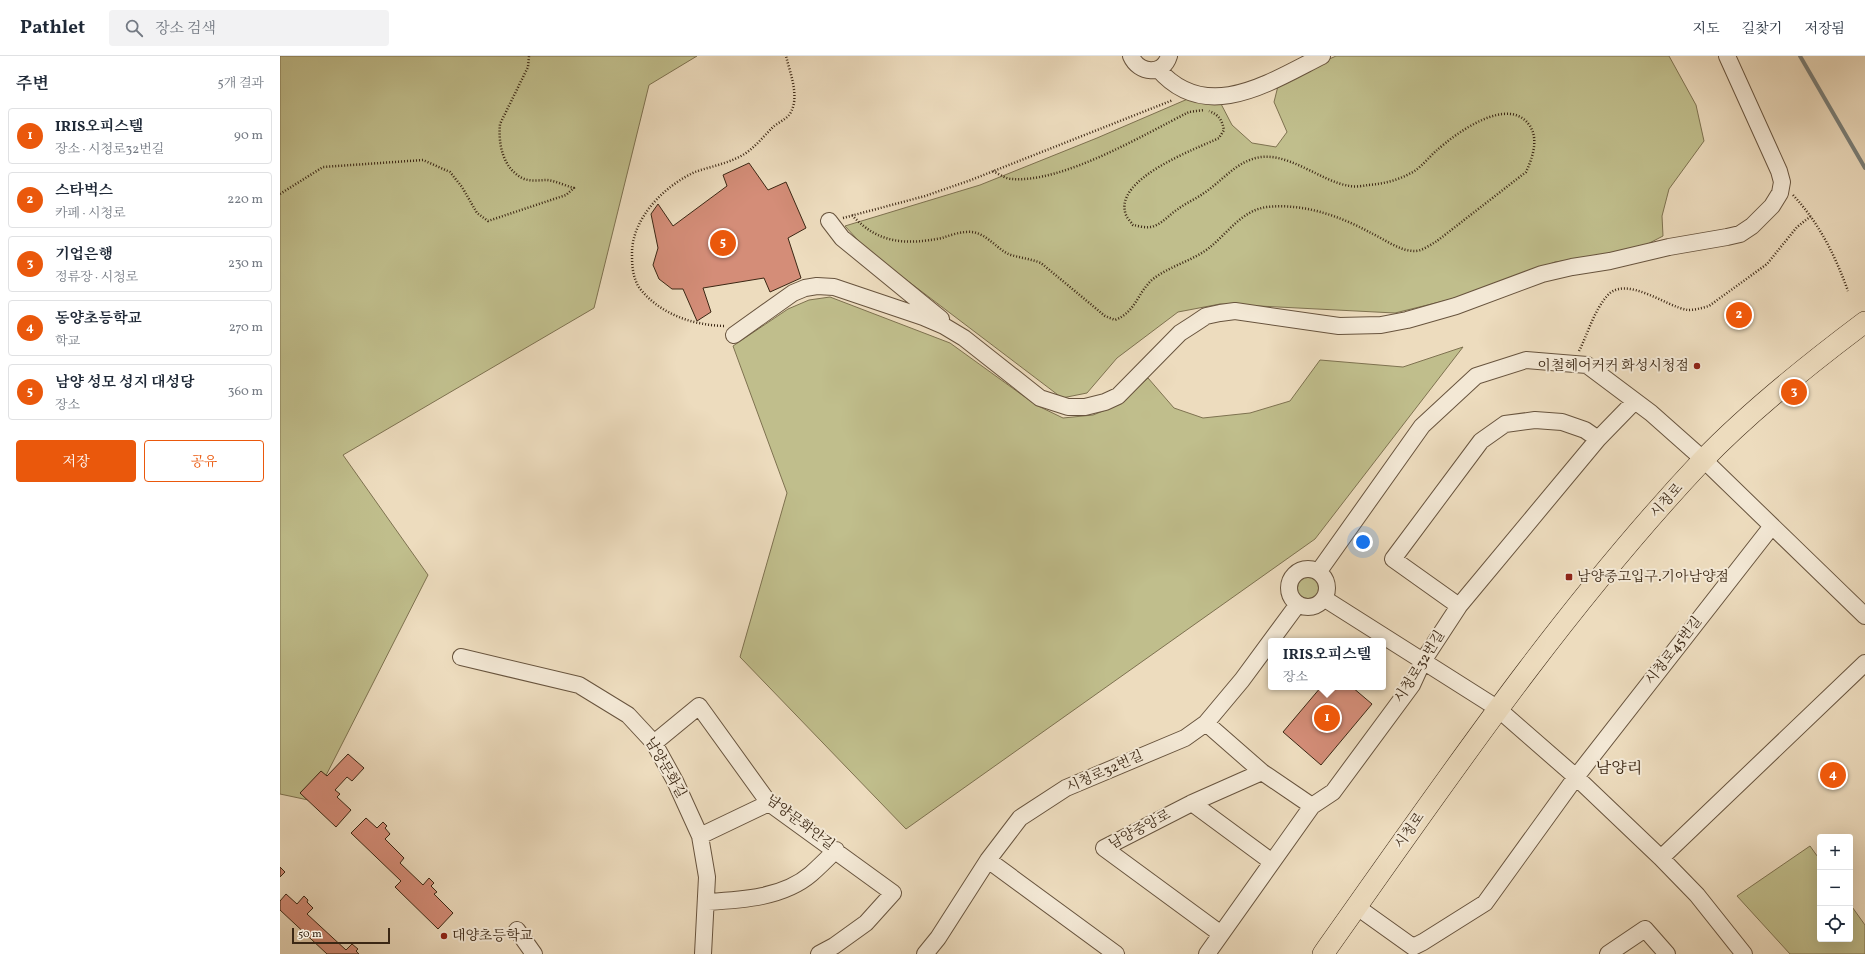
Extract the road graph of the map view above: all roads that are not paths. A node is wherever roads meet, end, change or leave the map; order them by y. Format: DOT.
graph roads {
  1 [pos="1131,56"];
  2 [pos="1169,56"];
  3 [pos="1322,56"];
  4 [pos="1727,56"];
  5 [pos="1158,69"];
  6 [pos="829,221"];
  7 [pos="1865,322"];
  8 [pos="734,335"];
  9 [pos="964,338"];
  10 [pos="1635,401"];
  11 [pos="1598,439"];
  12 [pos="1704,460"];
  13 [pos="1772,526"];
  14 [pos="1319,571"];
  15 [pos="1325,599"];
  16 [pos="1298,604"];
  17 [pos="1459,606"];
  18 [pos="1865,616"];
  19 [pos="1273,638"];
  20 [pos="1268,645"];
  21 [pos="462,657"];
  22 [pos="1422,661"];
  23 [pos="1865,664"];
  24 [pos="1498,708"];
  25 [pos="1206,723"];
  26 [pos="654,743"];
  27 [pos="1262,772"];
  28 [pos="1576,777"];
  29 [pos="768,803"];
  30 [pos="1192,803"];
  31 [pos="1312,806"];
  32 [pos="700,836"];
  33 [pos="836,850"];
  34 [pos="1661,858"];
  35 [pos="988,860"];
  36 [pos="1272,862"];
  37 [pos="706,902"];
  38 [pos="1357,907"];
  39 [pos="517,930"];
  40 [pos="1221,934"];
  41 [pos="837,950"];
  42 [pos="534,954"];
  43 [pos="703,954"];
  44 [pos="819,954"];
  45 [pos="925,954"];
  46 [pos="1116,954"];
  47 [pos="1207,954"];
  48 [pos="1323,954"];
  49 [pos="1608,954"];
  50 [pos="1667,954"];
  51 [pos="1744,954"];
  1 -- 5 [label="street"];
  2 -- 5 [label="street"];
  3 -- 5 [label="street"];
  4 -- 9 [label="street"];
  6 -- 9 [label="street"];
  7 -- 12 [label="main road, 시청로"];
  8 -- 9 [label="street"];
  10 -- 11 [label="street, 시청로32번길"];
  10 -- 12 [label="street"];
  10 -- 14 [label="street"];
  11 -- 17 [label="street, 시청로32번길"];
  11 -- 17 [label="street"];
  12 -- 13 [label="street"];
  12 -- 24 [label="main road, 시청로"];
  13 -- 18 [label="street"];
  13 -- 28 [label="street, 시청로45번길"];
  14 -- 15 [label="street"];
  14 -- 16 [label="street"];
  15 -- 16 [label="street"];
  15 -- 22 [label="street"];
  16 -- 19 [label="street, 시청로32번길"];
  17 -- 22 [label="street, 시청로32번길"];
  20 -- 25 [label="street, 시청로32번길"];
  21 -- 26 [label="street, 남양문화길"];
  22 -- 24 [label="street"];
  22 -- 31 [label="street, 시청로32번길"];
  23 -- 34 [label="street"];
  24 -- 28 [label="street"];
  24 -- 38 [label="main road, 시청로"];
  25 -- 27 [label="street"];
  25 -- 35 [label="street, 시청로32번길"];
  26 -- 29 [label="street, 남양문화안길"];
  26 -- 32 [label="street, 남양문화길"];
  27 -- 30 [label="street, 남양중앙로"];
  27 -- 31 [label="street"];
  28 -- 34 [label="street"];
  28 -- 38 [label="street, 시청로45번길"];
  29 -- 32 [label="street"];
  29 -- 33 [label="street, 남양문화안길"];
  30 -- 36 [label="street"];
  30 -- 40 [label="street, 남양중앙로"];
  31 -- 36 [label="street, 시청로32번길"];
  32 -- 37 [label="street, 남양문화길"];
  33 -- 37 [label="street"];
  33 -- 41 [label="street, 남양문화안길"];
  34 -- 51 [label="street"];
  35 -- 45 [label="street, 시청로32번길"];
  35 -- 46 [label="street"];
  36 -- 40 [label="street, 시청로32번길"];
  37 -- 43 [label="street, 남양문화길"];
  38 -- 48 [label="main road, 시청로"];
  39 -- 42 [label="street"];
  40 -- 47 [label="street, 시청로32번길"];
  41 -- 44 [label="street, 남양문화안길"];
  49 -- 50 [label="street"];
}
